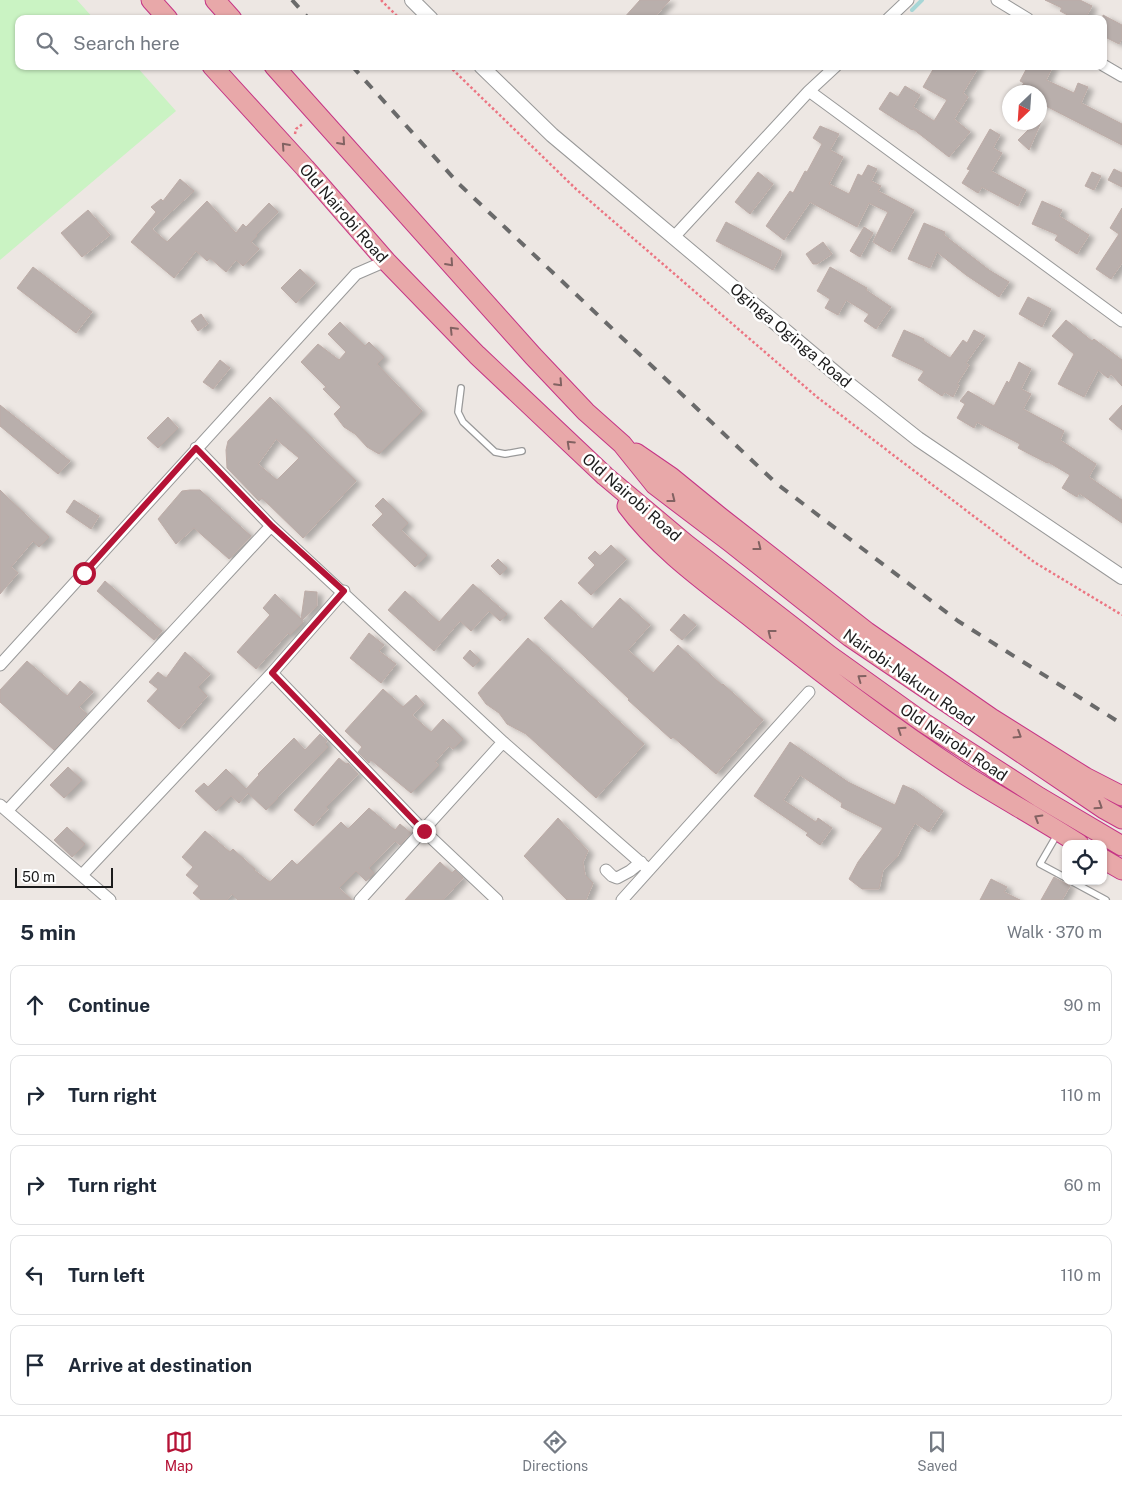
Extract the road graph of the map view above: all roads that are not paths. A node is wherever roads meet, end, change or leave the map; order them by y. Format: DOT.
graph roads {
  1 [pos="151,0"];
  2 [pos="215,0"];
  3 [pos="412,0"];
  4 [pos="908,0"];
  5 [pos="997,0"];
  6 [pos="164,15"];
  7 [pos="228,15"];
  8 [pos="428,15"];
  9 [pos="892,15"];
  10 [pos="1021,15"];
  11 [pos="1107,67"];
  12 [pos="216,70"];
  13 [pos="278,70"];
  14 [pos="485,70"];
  15 [pos="832,70"];
  16 [pos="1122,76"];
  17 [pos="809,91"];
  18 [pos="673,238"];
  19 [pos="386,261"];
  20 [pos="1122,321"];
  21 [pos="461,388"];
  22 [pos="622,444"];
  23 [pos="196,448"];
  24 [pos="522,451"];
  25 [pos="605,476"];
  26 [pos="703,523"];
  27 [pos="272,526"];
  28 [pos="1122,577"];
  29 [pos="344,591"];
  30 [pos="0,665"];
  31 [pos="272,673"];
  32 [pos="809,692"];
  33 [pos="503,742"];
  34 [pos="1122,796"];
  35 [pos="4,808"];
  36 [pos="1122,819"];
  37 [pos="424,831"];
  38 [pos="1059,831"];
  39 [pos="1073,840"];
  40 [pos="1122,846"];
  41 [pos="1107,861"];
  42 [pos="641,862"];
  43 [pos="606,870"];
  44 [pos="649,870"];
  45 [pos="1122,870"];
  46 [pos="82,875"];
  47 [pos="1062,876"];
  48 [pos="1078,885"];
  49 [pos="110,900"];
  50 [pos="360,900"];
  51 [pos="497,900"];
  52 [pos="622,900"];
  53 [pos="1106,900"];
  1 -- 6 [label="highway"];
  2 -- 7 [label="highway"];
  3 -- 8 [label="street"];
  4 -- 9 [label="street"];
  5 -- 10 [label="street"];
  11 -- 16 [label="street"];
  19 -- 12 [label="highway, Old Nairobi Road, one-way"];
  13 -- 22 [label="highway, Old Nairobi Road, one-way"];
  14 -- 18 [label="street, Oginga Oginga Road"];
  15 -- 17 [label="street"];
  17 -- 18 [label="street"];
  17 -- 20 [label="street"];
  18 -- 28 [label="street, Oginga Oginga Road"];
  19 -- 23 [label="street"];
  25 -- 19 [label="highway, Old Nairobi Road, one-way"];
  21 -- 24 [label="lane"];
  22 -- 26 [label="highway, Old Nairobi Road, one-way"];
  22 -- 34 [label="highway, one-way"];
  23 -- 27 [label="street"];
  23 -- 30 [label="street"];
  38 -- 25 [label="highway, one-way"];
  40 -- 25 [label="highway, Old Nairobi Road, one-way"];
  26 -- 36 [label="highway, Nairobi-Nakuru Road, one-way"];
  27 -- 29 [label="street"];
  27 -- 35 [label="street"];
  29 -- 31 [label="street"];
  29 -- 33 [label="street"];
  31 -- 37 [label="street"];
  31 -- 46 [label="street"];
  32 -- 44 [label="street"];
  33 -- 37 [label="street"];
  33 -- 42 [label="street"];
  35 -- 46 [label="street"];
  37 -- 50 [label="street"];
  37 -- 51 [label="street"];
  38 -- 39 [label="highway"];
  38 -- 47 [label="lane"];
  41 -- 45 [label="highway"];
  42 -- 43 [label="street"];
  42 -- 44 [label="street"];
  44 -- 52 [label="street"];
  46 -- 49 [label="street"];
  48 -- 53 [label="lane"];
}
